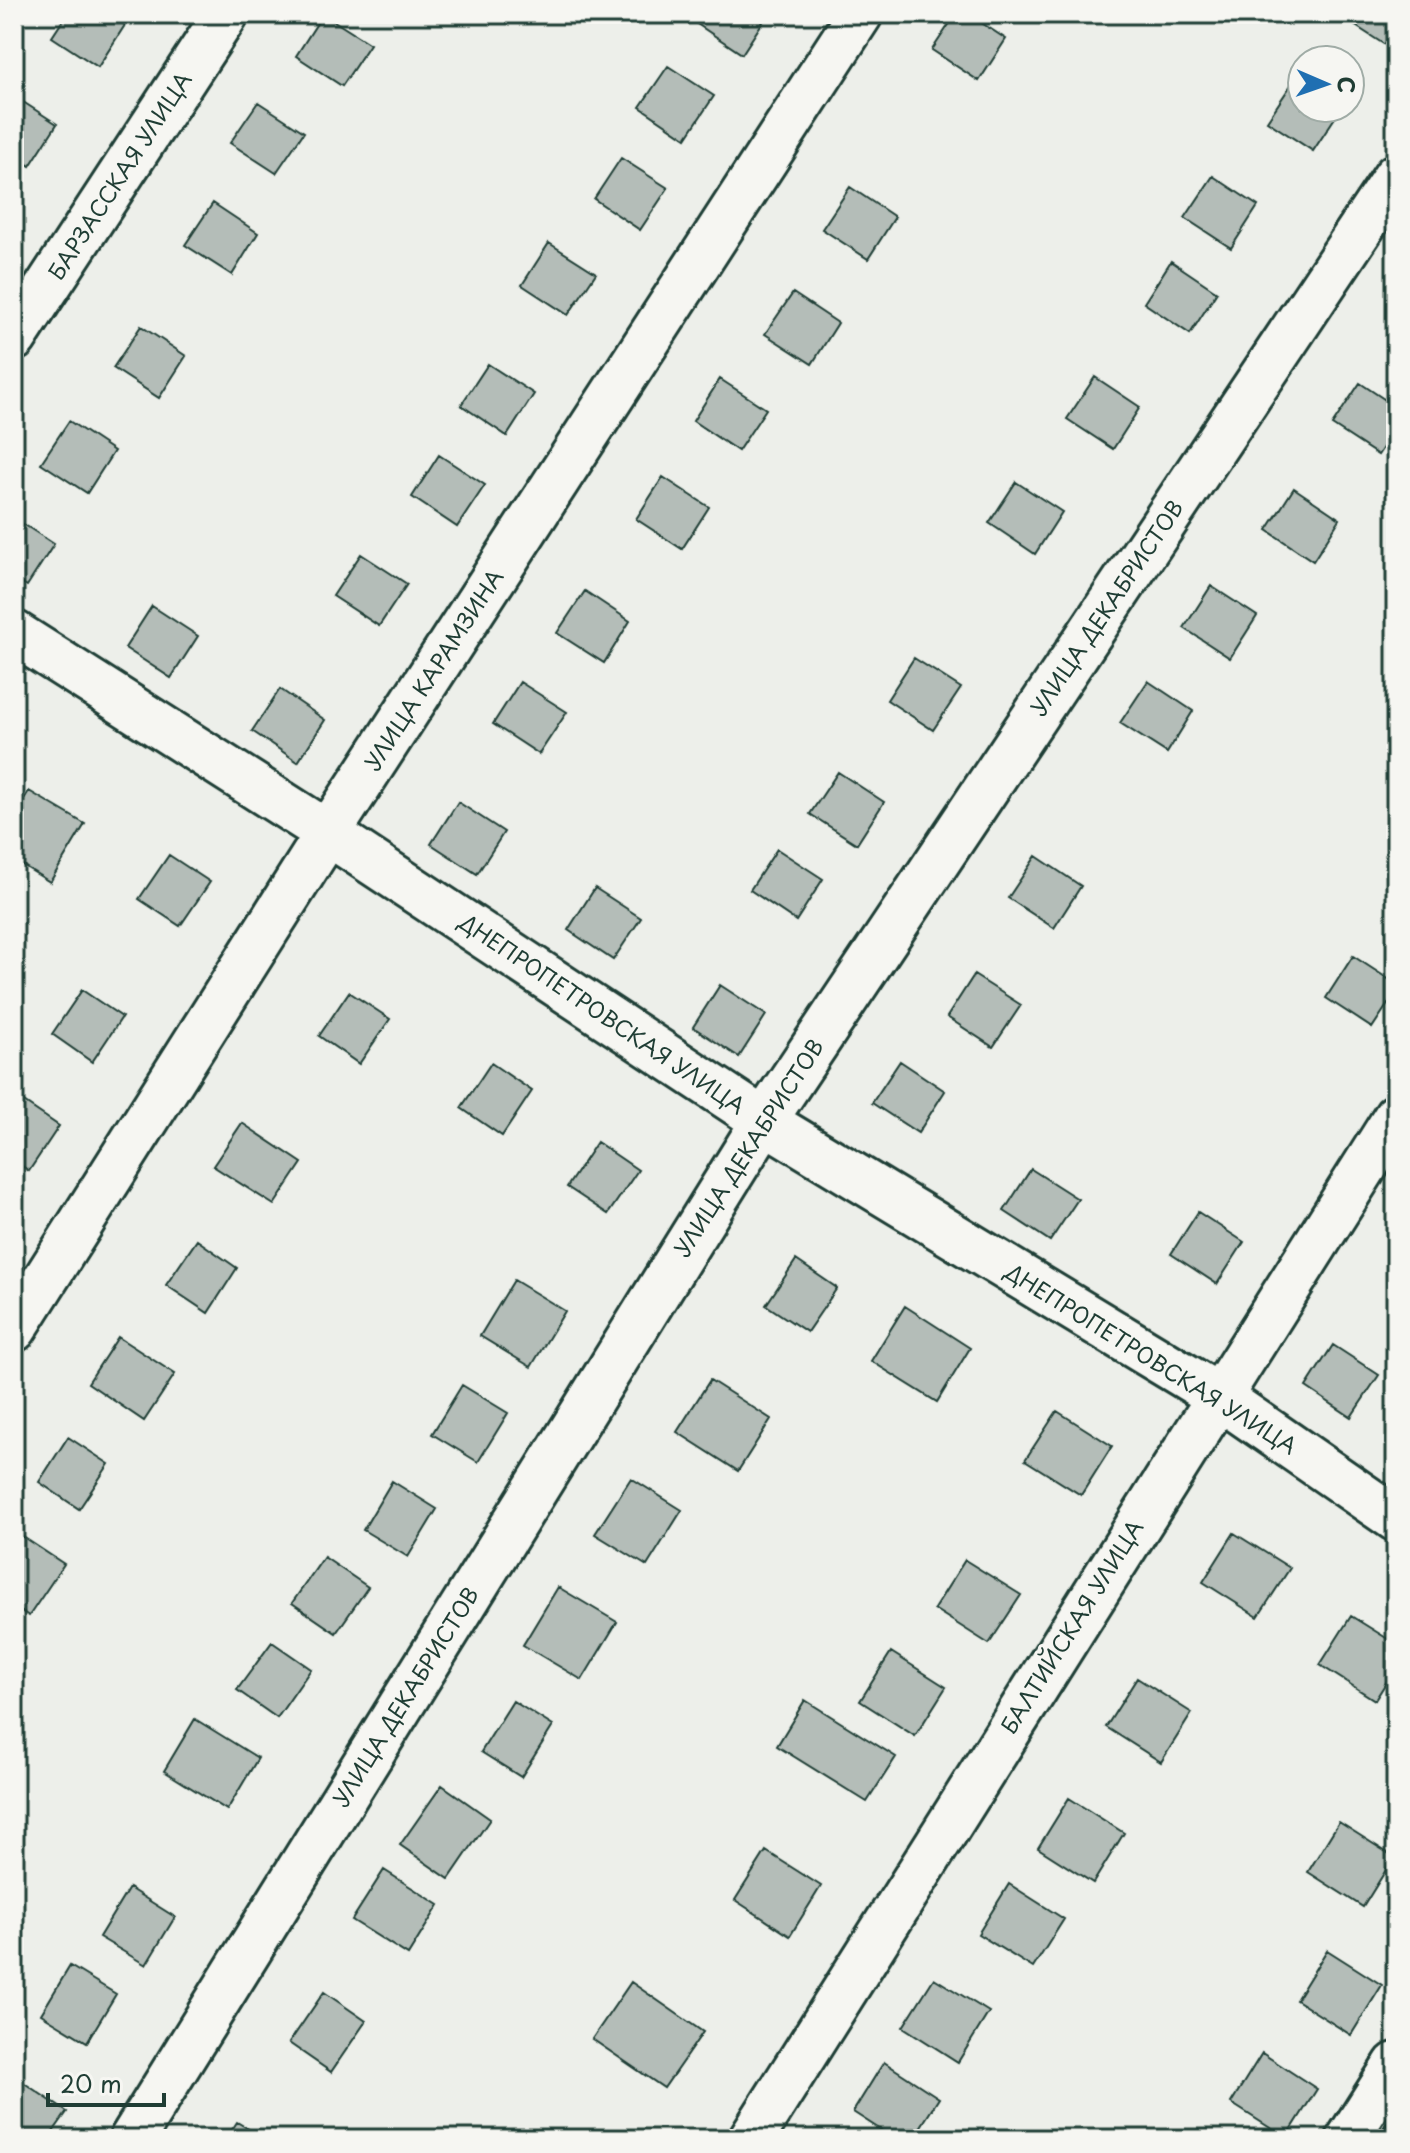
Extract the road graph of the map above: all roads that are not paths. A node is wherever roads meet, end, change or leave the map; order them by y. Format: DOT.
graph roads {
  1 [pos="226,14"];
  2 [pos="860,14"];
  3 [pos="1396,176"];
  4 [pos="14,338"];
  5 [pos="14,633"];
  6 [pos="328,833"];
  7 [pos="1396,1117"];
  8 [pos="764,1121"];
  9 [pos="14,1329"];
  10 [pos="1218,1396"];
  11 [pos="1396,1519"];
  12 [pos="1396,2065"];
  13 [pos="132,2139"];
  14 [pos="751,2139"];
  15 [pos="1349,2139"];
  1 -- 4 [label="street, БАРЗАССКАЯ УЛИЦА"];
  2 -- 6 [label="street, УЛИЦА КАРАМЗИНА"];
  3 -- 8 [label="street, УЛИЦА ДЕКАБРИСТОВ"];
  5 -- 6 [label="street, ДНЕПРОПЕТРОВСКАЯ УЛИЦА"];
  6 -- 8 [label="street, ДНЕПРОПЕТРОВСКАЯ УЛИЦА"];
  6 -- 9 [label="street, УЛИЦА КАРАМЗИНА"];
  7 -- 10 [label="street, БАЛТИЙСКАЯ УЛИЦА"];
  8 -- 10 [label="street, ДНЕПРОПЕТРОВСКАЯ УЛИЦА"];
  8 -- 13 [label="street, УЛИЦА ДЕКАБРИСТОВ"];
  10 -- 11 [label="street, ДНЕПРОПЕТРОВСКАЯ УЛИЦА"];
  10 -- 14 [label="street, БАЛТИЙСКАЯ УЛИЦА"];
  12 -- 15 [label="street"];
}
